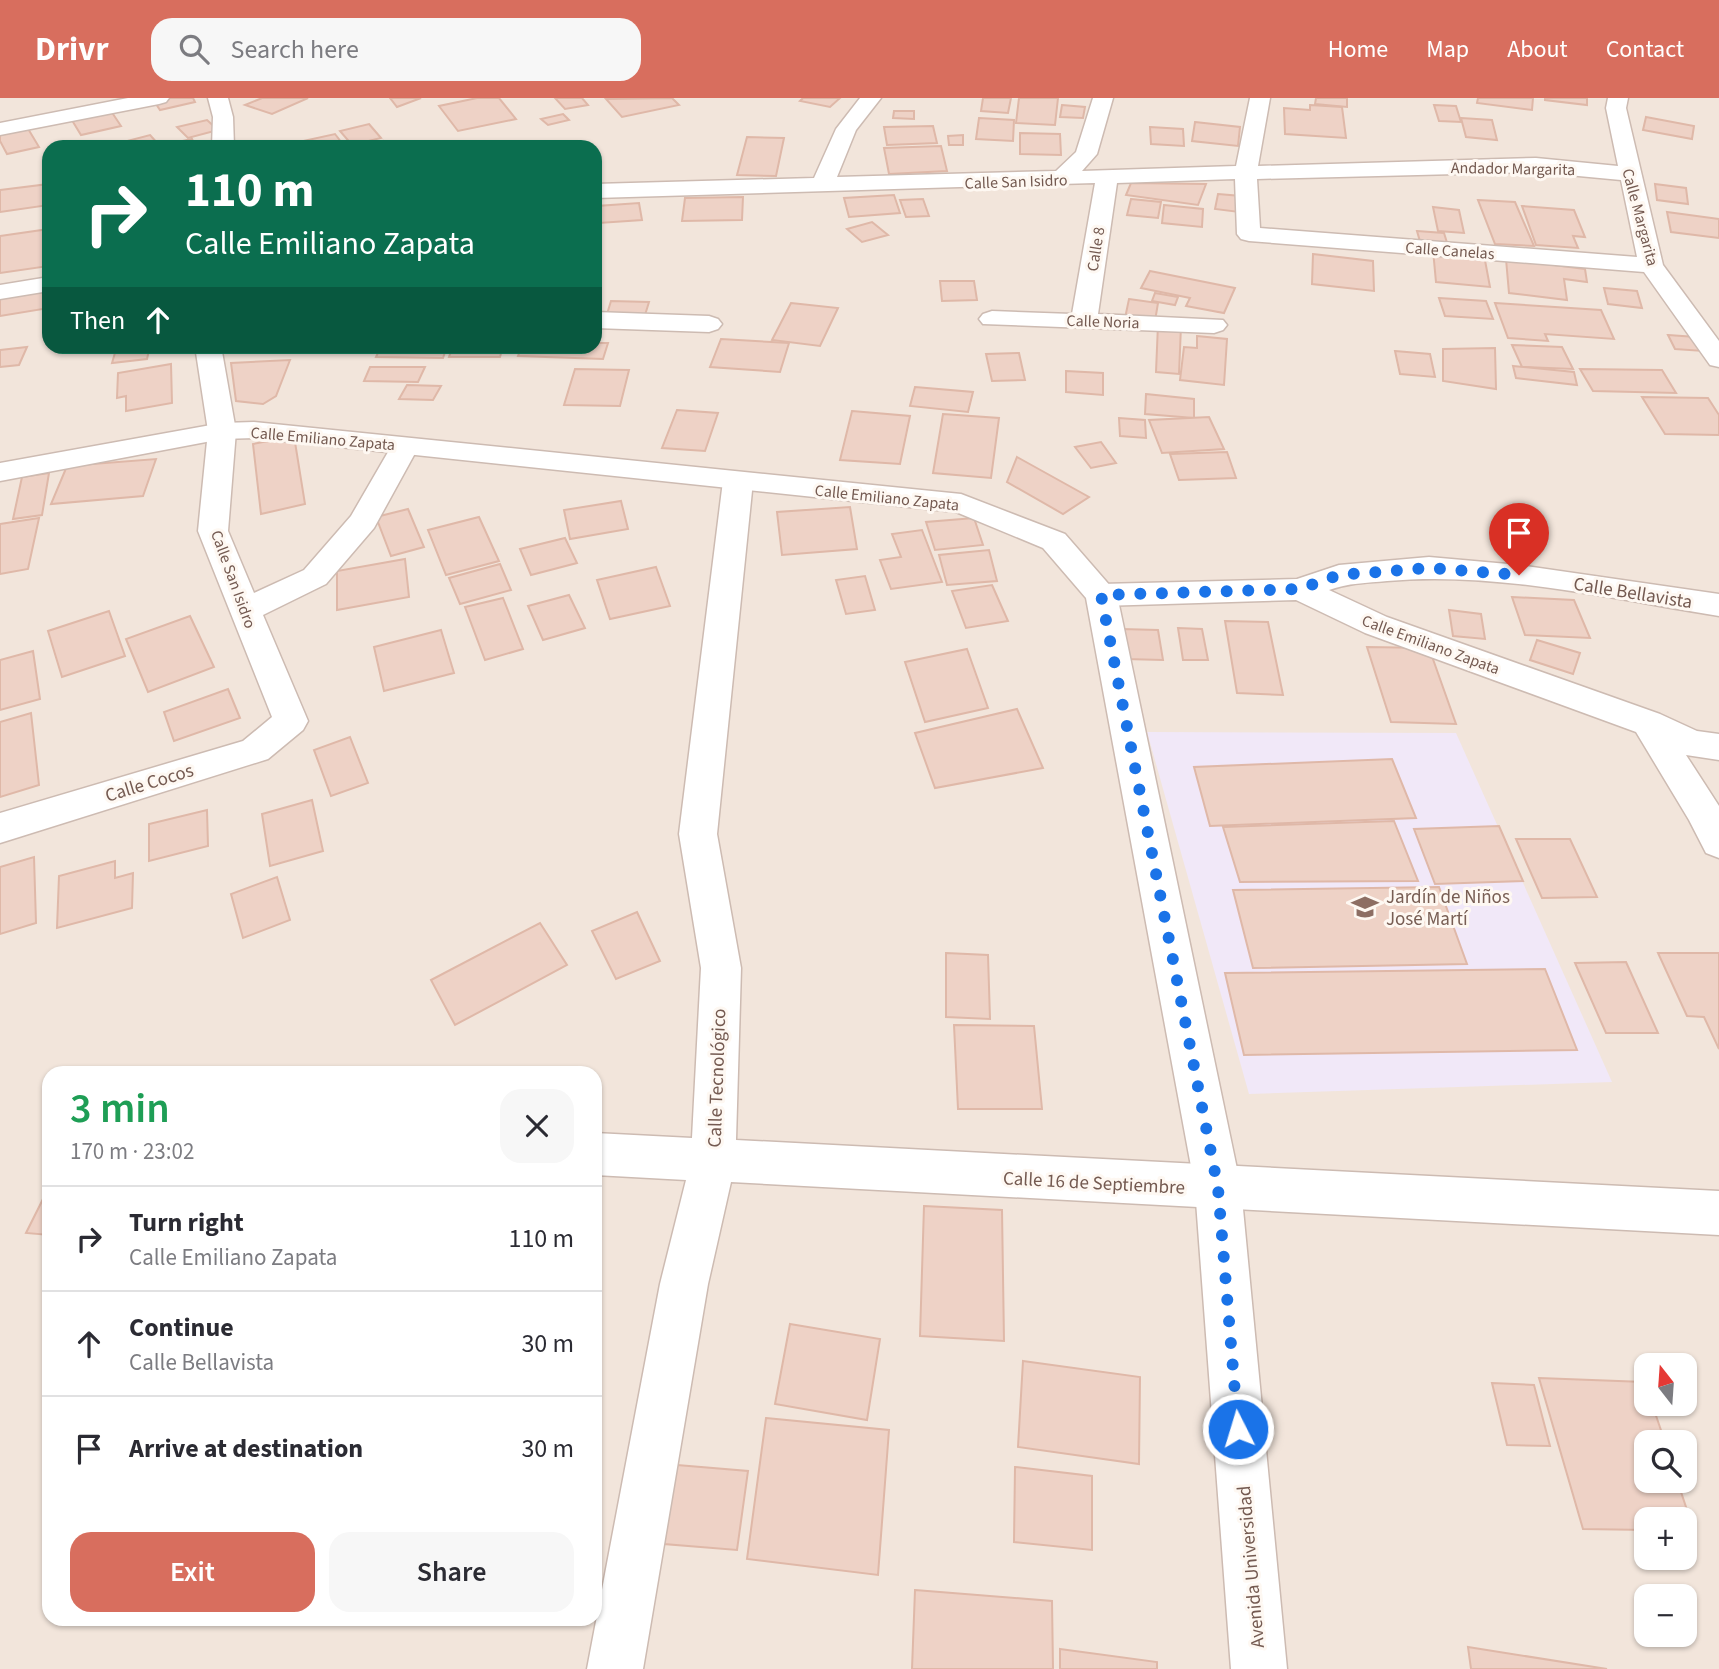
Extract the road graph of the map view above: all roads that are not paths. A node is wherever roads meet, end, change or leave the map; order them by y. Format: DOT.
graph roads {
  1 [pos="159,98"];
  2 [pos="218,98"];
  3 [pos="871,98"];
  4 [pos="1104,98"];
  5 [pos="1260,98"];
  6 [pos="1618,98"];
  7 [pos="0,129"];
  8 [pos="223,140"];
  9 [pos="1437,167"];
  10 [pos="1246,172"];
  11 [pos="1630,174"];
  12 [pos="1107,178"];
  13 [pos="1061,179"];
  14 [pos="822,186"];
  15 [pos="602,191"];
  16 [pos="1651,265"];
  17 [pos="42,285"];
  18 [pos="0,292"];
  19 [pos="992,319"];
  20 [pos="602,320"];
  21 [pos="1084,320"];
  22 [pos="709,324"];
  23 [pos="1214,325"];
  24 [pos="209,354"];
  25 [pos="1719,359"];
  26 [pos="222,431"];
  27 [pos="405,446"];
  28 [pos="0,472"];
  29 [pos="737,481"];
  30 [pos="1300,589"];
  31 [pos="1101,595"];
  32 [pos="1719,605"];
  33 [pos="244,611"];
  34 [pos="291,721"];
  35 [pos="1648,723"];
  36 [pos="1719,747"];
  37 [pos="0,828"];
  38 [pos="1719,843"];
  39 [pos="602,1154"];
  40 [pos="713,1162"];
  41 [pos="1218,1188"];
  42 [pos="1719,1213"];
  43 [pos="615,1669"];
  44 [pos="1259,1669"];
  1 -- 7 [label="street"];
  2 -- 8 [label="street"];
  3 -- 14 [label="street"];
  4 -- 13 [label="street"];
  5 -- 10 [label="street"];
  6 -- 11 [label="street, Calle Margarita"];
  9 -- 10 [label="street, Calle San Isidro"];
  9 -- 11 [label="street, Andador Margarita"];
  10 -- 12 [label="street, Calle San Isidro"];
  10 -- 16 [label="street, Calle Canelas"];
  11 -- 16 [label="street, Calle Margarita"];
  12 -- 13 [label="street, Calle San Isidro"];
  12 -- 21 [label="street, Calle 8"];
  13 -- 14 [label="street, Calle San Isidro"];
  14 -- 15 [label="street, Calle San Isidro"];
  16 -- 25 [label="street, Calle Margarita"];
  17 -- 18 [label="street"];
  19 -- 21 [label="street, Calle Noria"];
  20 -- 22 [label="street"];
  21 -- 23 [label="street, Calle Noria"];
  24 -- 26 [label="street, Calle San Isidro"];
  26 -- 27 [label="street, Calle Emiliano Zapata"];
  26 -- 28 [label="street, Calle Emiliano Zapata"];
  26 -- 33 [label="street, Calle San Isidro"];
  27 -- 29 [label="street, Calle Emiliano Zapata"];
  27 -- 33 [label="street"];
  29 -- 31 [label="street, Calle Emiliano Zapata"];
  29 -- 40 [label="street, Calle Tecnológico"];
  30 -- 31 [label="street, Calle Emiliano Zapata"];
  30 -- 32 [label="street, Calle Bellavista"];
  30 -- 35 [label="street, Calle Emiliano Zapata"];
  31 -- 41 [label="street, Avenida Universidad"];
  33 -- 34 [label="street, Calle San Isidro"];
  34 -- 37 [label="street, Calle Cocos"];
  35 -- 36 [label="street, Calle Emiliano Zapata"];
  35 -- 38 [label="street"];
  39 -- 40 [label="street, Calle 16 de Septiembre"];
  40 -- 41 [label="street, Calle 16 de Septiembre"];
  40 -- 43 [label="street, Calle Tecnológico"];
  41 -- 42 [label="street, Calle 16 de Septiembre"];
  41 -- 44 [label="street, Avenida Universidad"];
}
